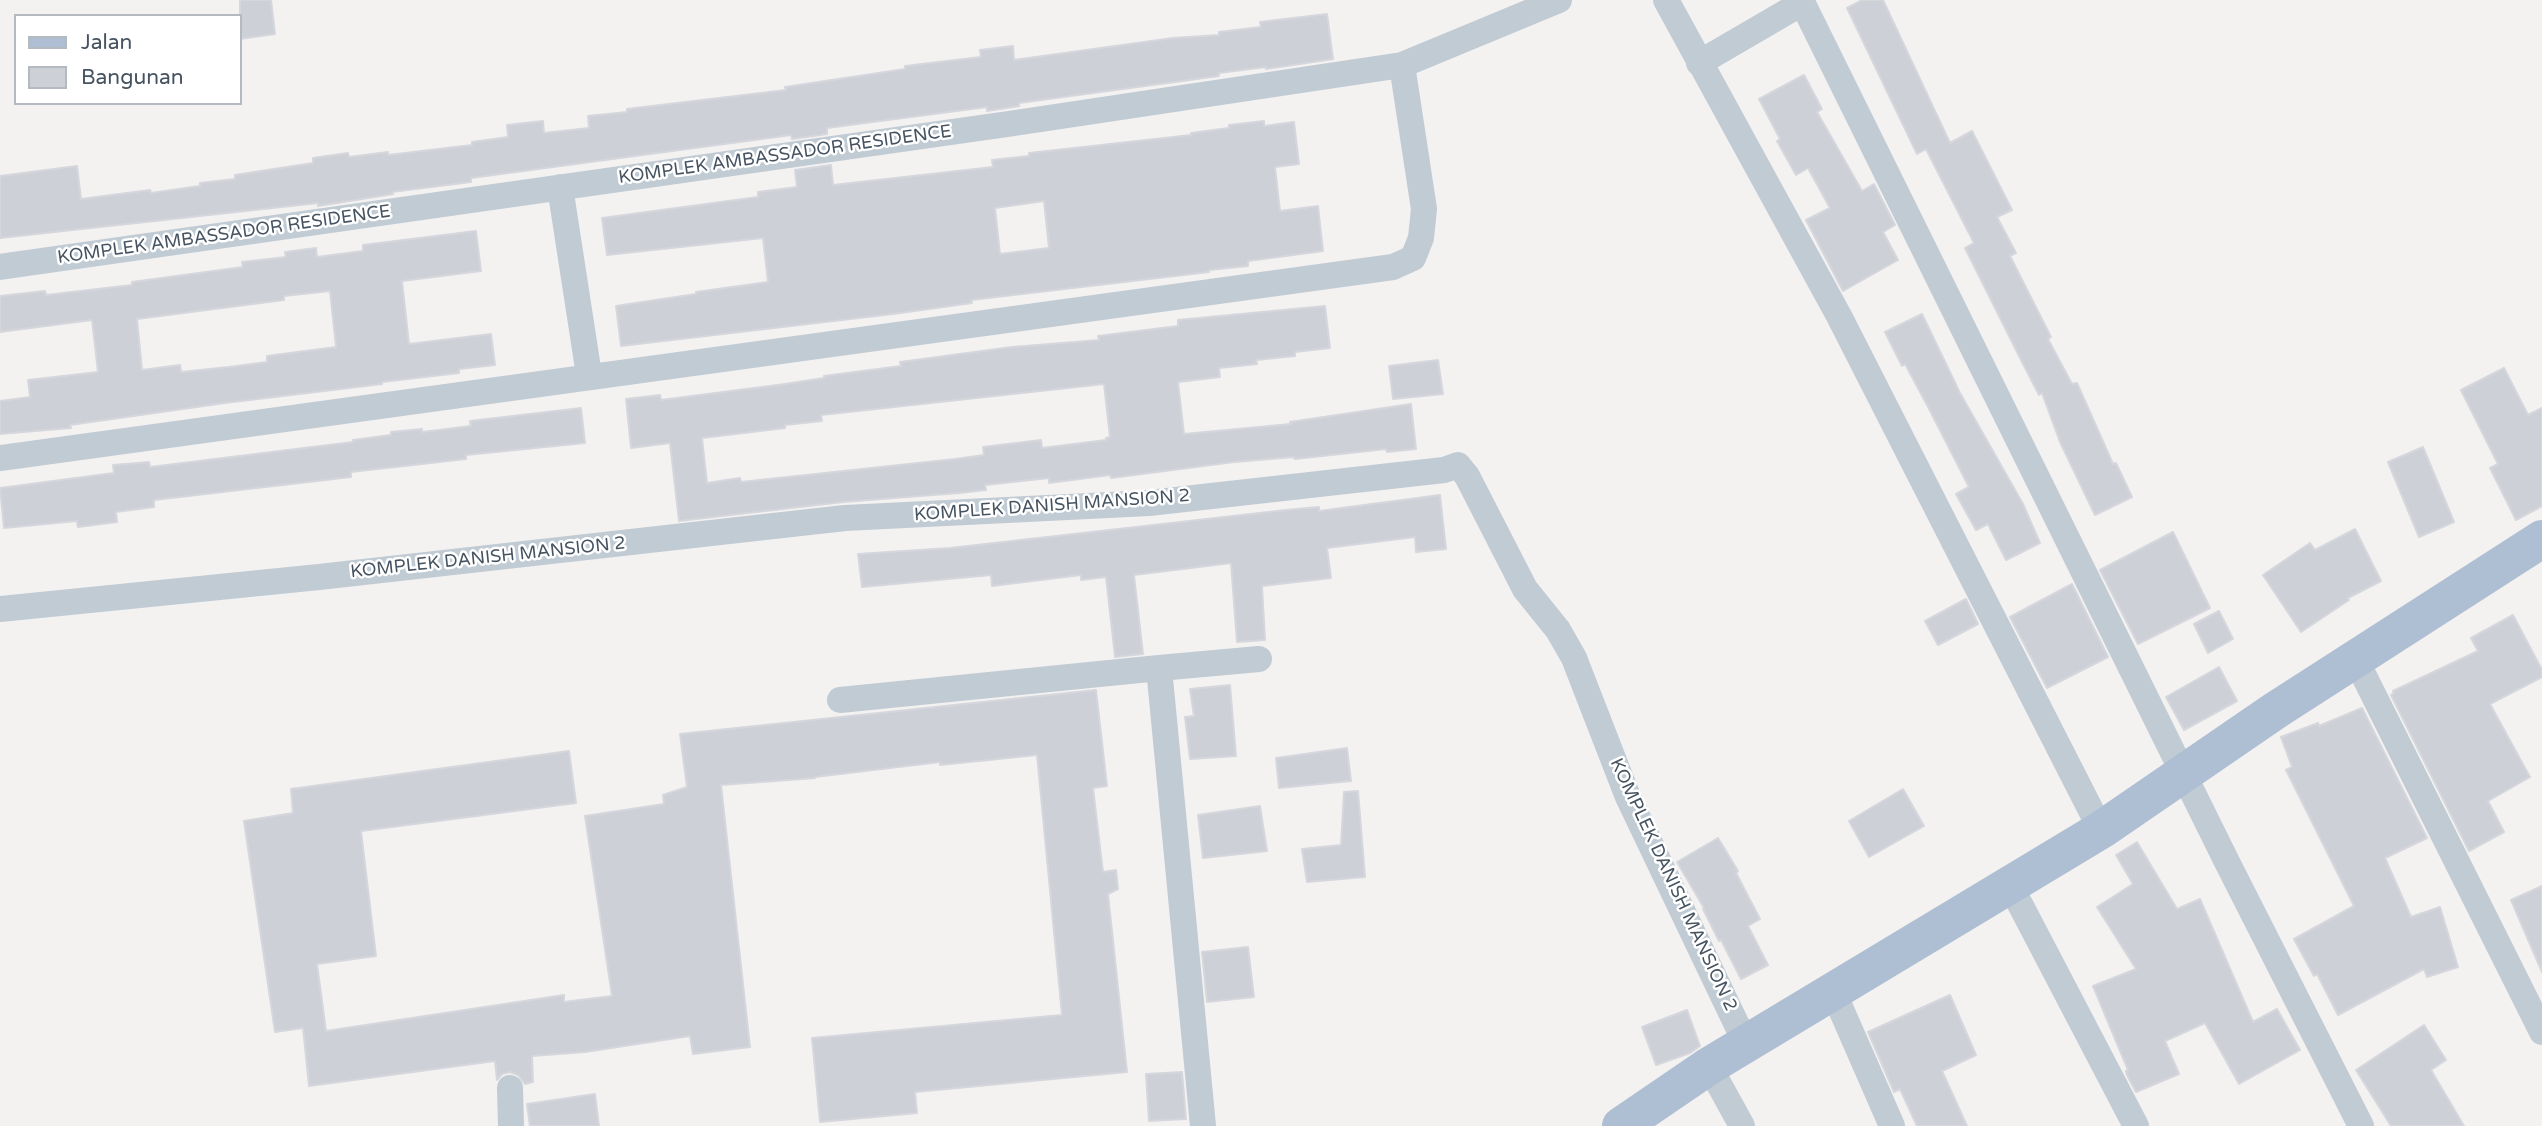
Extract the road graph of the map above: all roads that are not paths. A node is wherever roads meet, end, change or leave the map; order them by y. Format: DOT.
graph roads {
  1 [pos="1559,0"];
  2 [pos="1666,0"];
  3 [pos="1802,1"];
  4 [pos="1699,63"];
  5 [pos="1402,65"];
  6 [pos="560,187"];
  7 [pos="0,267"];
  8 [pos="589,376"];
  9 [pos="0,458"];
  10 [pos="2542,539"];
  11 [pos="0,608"];
  12 [pos="1259,659"];
  13 [pos="2356,660"];
  14 [pos="1159,668"];
  15 [pos="840,700"];
  16 [pos="2184,774"];
  17 [pos="2101,830"];
  18 [pos="2009,883"];
  19 [pos="1833,991"];
  20 [pos="2542,1032"];
  21 [pos="1746,1044"];
  22 [pos="1709,1066"];
  23 [pos="510,1088"];
  24 [pos="511,1126"];
  25 [pos="1203,1126"];
  26 [pos="1621,1126"];
  27 [pos="1742,1126"];
  28 [pos="1892,1126"];
  29 [pos="2136,1126"];
  30 [pos="2361,1126"];
  1 -- 5 [label="street, KOMPLEK AMBASSADOR RESIDENCE"];
  2 -- 4 [label="street"];
  3 -- 4 [label="street"];
  3 -- 16 [label="street"];
  4 -- 17 [label="street"];
  5 -- 6 [label="street, KOMPLEK AMBASSADOR RESIDENCE"];
  5 -- 8 [label="street"];
  6 -- 7 [label="street, KOMPLEK AMBASSADOR RESIDENCE"];
  6 -- 8 [label="street"];
  8 -- 9 [label="street"];
  10 -- 13 [label="main road"];
  11 -- 21 [label="street, KOMPLEK DANISH MANSION 2"];
  12 -- 14 [label="street"];
  13 -- 16 [label="main road"];
  13 -- 20 [label="street"];
  14 -- 15 [label="street"];
  14 -- 25 [label="street"];
  16 -- 17 [label="main road"];
  16 -- 30 [label="street"];
  17 -- 18 [label="main road"];
  18 -- 19 [label="main road"];
  18 -- 29 [label="street"];
  19 -- 21 [label="main road"];
  19 -- 28 [label="street"];
  21 -- 22 [label="main road"];
  22 -- 26 [label="main road"];
  22 -- 27 [label="street"];
  23 -- 24 [label="street"];
}
